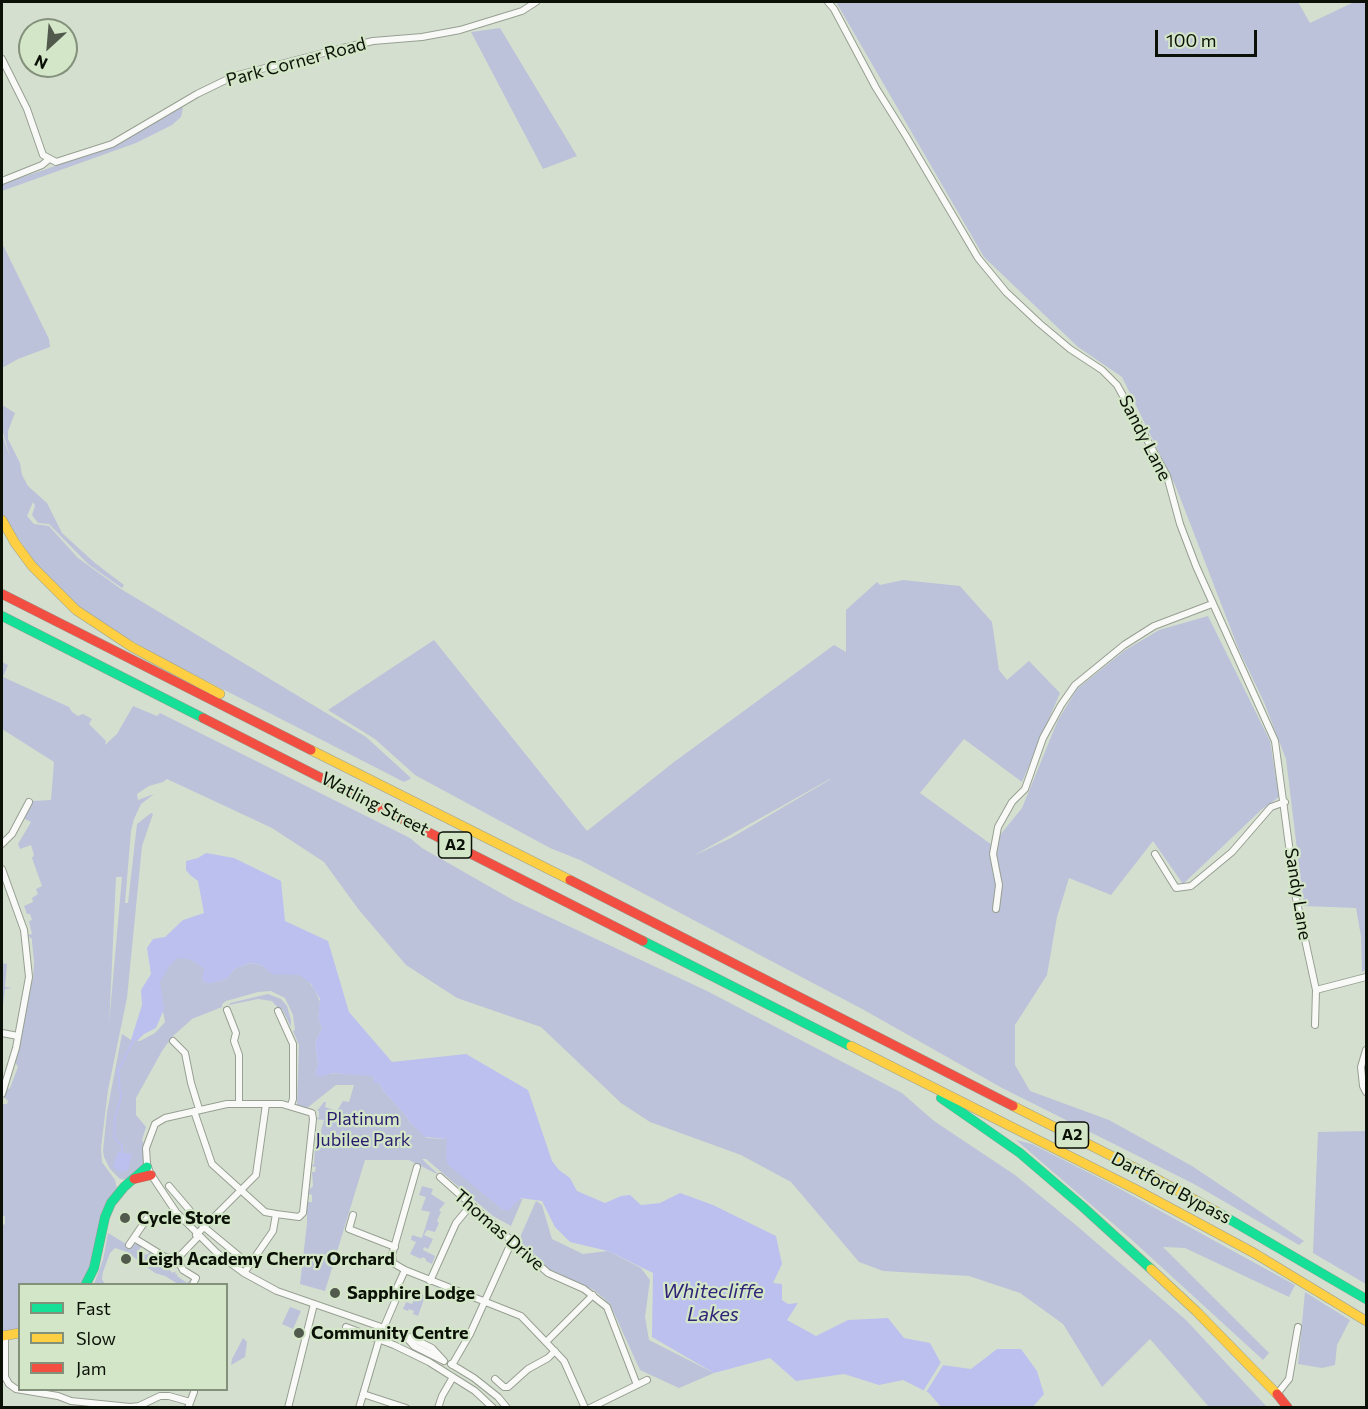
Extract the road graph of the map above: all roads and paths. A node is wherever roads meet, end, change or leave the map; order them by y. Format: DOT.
graph roads {
  1 [pos="536,2"];
  2 [pos="828,2"];
  3 [pos="2,59"];
  4 [pos="48,160"];
  5 [pos="2,181"];
  6 [pos="2,520"];
  7 [pos="2,594"];
  8 [pos="1212,604"];
  9 [pos="2,618"];
  10 [pos="327,758"];
  11 [pos="29,802"];
  12 [pos="1285,802"];
  13 [pos="2,844"];
  14 [pos="1155,854"];
  15 [pos="2,869"];
  16 [pos="996,909"];
  17 [pos="1366,978"];
  18 [pos="1316,990"];
  19 [pos="227,1010"];
  20 [pos="278,1011"];
  21 [pos="842,1020"];
  22 [pos="1315,1024"];
  23 [pos="2,1033"];
  24 [pos="18,1036"];
  25 [pos="173,1041"];
  26 [pos="848,1044"];
  27 [pos="1366,1050"];
  28 [pos="1366,1092"];
  29 [pos="2,1094"];
  30 [pos="239,1104"];
  31 [pos="266,1104"];
  32 [pos="291,1105"];
  33 [pos="196,1110"];
  34 [pos="417,1167"];
  35 [pos="149,1171"];
  36 [pos="440,1178"];
  37 [pos="169,1186"];
  38 [pos="242,1190"];
  39 [pos="471,1205"];
  40 [pos="276,1214"];
  41 [pos="353,1215"];
  42 [pos="148,1217"];
  43 [pos="204,1227"];
  44 [pos="197,1236"];
  45 [pos="134,1238"];
  46 [pos="512,1242"];
  47 [pos="129,1245"];
  48 [pos="395,1247"];
  49 [pos="239,1256"];
  50 [pos="177,1259"];
  51 [pos="405,1270"];
  52 [pos="244,1273"];
  53 [pos="430,1281"];
  54 [pos="86,1283"];
  55 [pos="193,1283"];
  56 [pos="592,1295"];
  57 [pos="1366,1299"];
  58 [pos="485,1301"];
  59 [pos="314,1304"];
  60 [pos="1366,1321"];
  61 [pos="346,1327"];
  62 [pos="384,1327"];
  63 [pos="1298,1327"];
  64 [pos="18,1333"];
  65 [pos="3,1336"];
  66 [pos="379,1340"];
  67 [pos="546,1341"];
  68 [pos="555,1351"];
  69 [pos="452,1365"];
  70 [pos="453,1377"];
  71 [pos="495,1379"];
  72 [pos="647,1380"];
  73 [pos="637,1385"];
  74 [pos="18,1389"];
  75 [pos="28,1391"];
  76 [pos="194,1392"];
  77 [pos="363,1394"];
  78 [pos="1276,1394"];
  79 [pos="189,1405"];
  80 [pos="288,1407"];
  81 [pos="359,1407"];
  82 [pos="406,1407"];
  83 [pos="438,1407"];
  84 [pos="493,1407"];
  85 [pos="507,1407"];
  86 [pos="587,1407"];
  87 [pos="1288,1407"];
  1 -- 4 [label="street, Park Corner Road"];
  2 -- 8 [label="street, Sandy Lane"];
  3 -- 4 [label="street"];
  4 -- 5 [label="street, Park Corner Road"];
  6 -- 10 [label="main road"];
  7 -- 10 [label="main road, Watling Street / A2"];
  8 -- 12 [label="street, Sandy Lane"];
  8 -- 16 [label="street"];
  9 -- 26 [label="main road, Watling Street / A2"];
  10 -- 21 [label="main road, Watling Street / A2"];
  11 -- 13 [label="street"];
  12 -- 14 [label="street"];
  12 -- 18 [label="street, Sandy Lane"];
  15 -- 24 [label="street"];
  17 -- 18 [label="street"];
  18 -- 22 [label="street, Sandy Lane"];
  19 -- 30 [label="street"];
  20 -- 32 [label="street"];
  21 -- 57 [label="main road, Dartford Bypass / A2"];
  23 -- 24 [label="street"];
  24 -- 29 [label="street"];
  25 -- 33 [label="street"];
  26 -- 60 [label="main road, Dartford Bypass / A2"];
  26 -- 78 [label="main road, A2"];
  27 -- 28 [label="street"];
  30 -- 31 [label="street"];
  30 -- 33 [label="street"];
  31 -- 32 [label="street"];
  31 -- 38 [label="street"];
  32 -- 40 [label="street"];
  33 -- 35 [label="street"];
  33 -- 38 [label="street"];
  34 -- 48 [label="street"];
  35 -- 44 [label="street"];
  35 -- 54 [label="main road"];
  36 -- 39 [label="street, Thomas Drive"];
  37 -- 43 [label="street"];
  38 -- 40 [label="street"];
  38 -- 43 [label="street"];
  39 -- 46 [label="street, Thomas Drive"];
  39 -- 53 [label="street"];
  40 -- 52 [label="street"];
  41 -- 48 [label="street"];
  42 -- 45 [label="street"];
  43 -- 44 [label="street"];
  43 -- 49 [label="street"];
  44 -- 50 [label="street"];
  44 -- 52 [label="street"];
  45 -- 47 [label="street"];
  45 -- 50 [label="street"];
  46 -- 56 [label="street, Thomas Drive"];
  46 -- 58 [label="street"];
  48 -- 51 [label="street"];
  50 -- 55 [label="street"];
  51 -- 53 [label="street"];
  51 -- 62 [label="street"];
  52 -- 59 [label="street"];
  53 -- 58 [label="street"];
  56 -- 67 [label="street"];
  56 -- 73 [label="street, Thomas Drive"];
  58 -- 67 [label="street"];
  58 -- 69 [label="street"];
  59 -- 62 [label="street"];
  59 -- 80 [label="street"];
  61 -- 66 [label="street"];
  62 -- 69 [label="street"];
  63 -- 78 [label="street"];
  64 -- 65 [label="main road"];
  65 -- 74 [label="street"];
  66 -- 70 [label="street"];
  66 -- 77 [label="street"];
  67 -- 68 [label="street"];
  68 -- 71 [label="street"];
  68 -- 86 [label="street"];
  69 -- 85 [label="street"];
  70 -- 83 [label="street"];
  70 -- 84 [label="street"];
  72 -- 73 [label="street"];
  73 -- 86 [label="street"];
  75 -- 79 [label="street"];
  76 -- 79 [label="street"];
  77 -- 81 [label="street"];
  77 -- 82 [label="street"];
  78 -- 87 [label="main road"];
}
